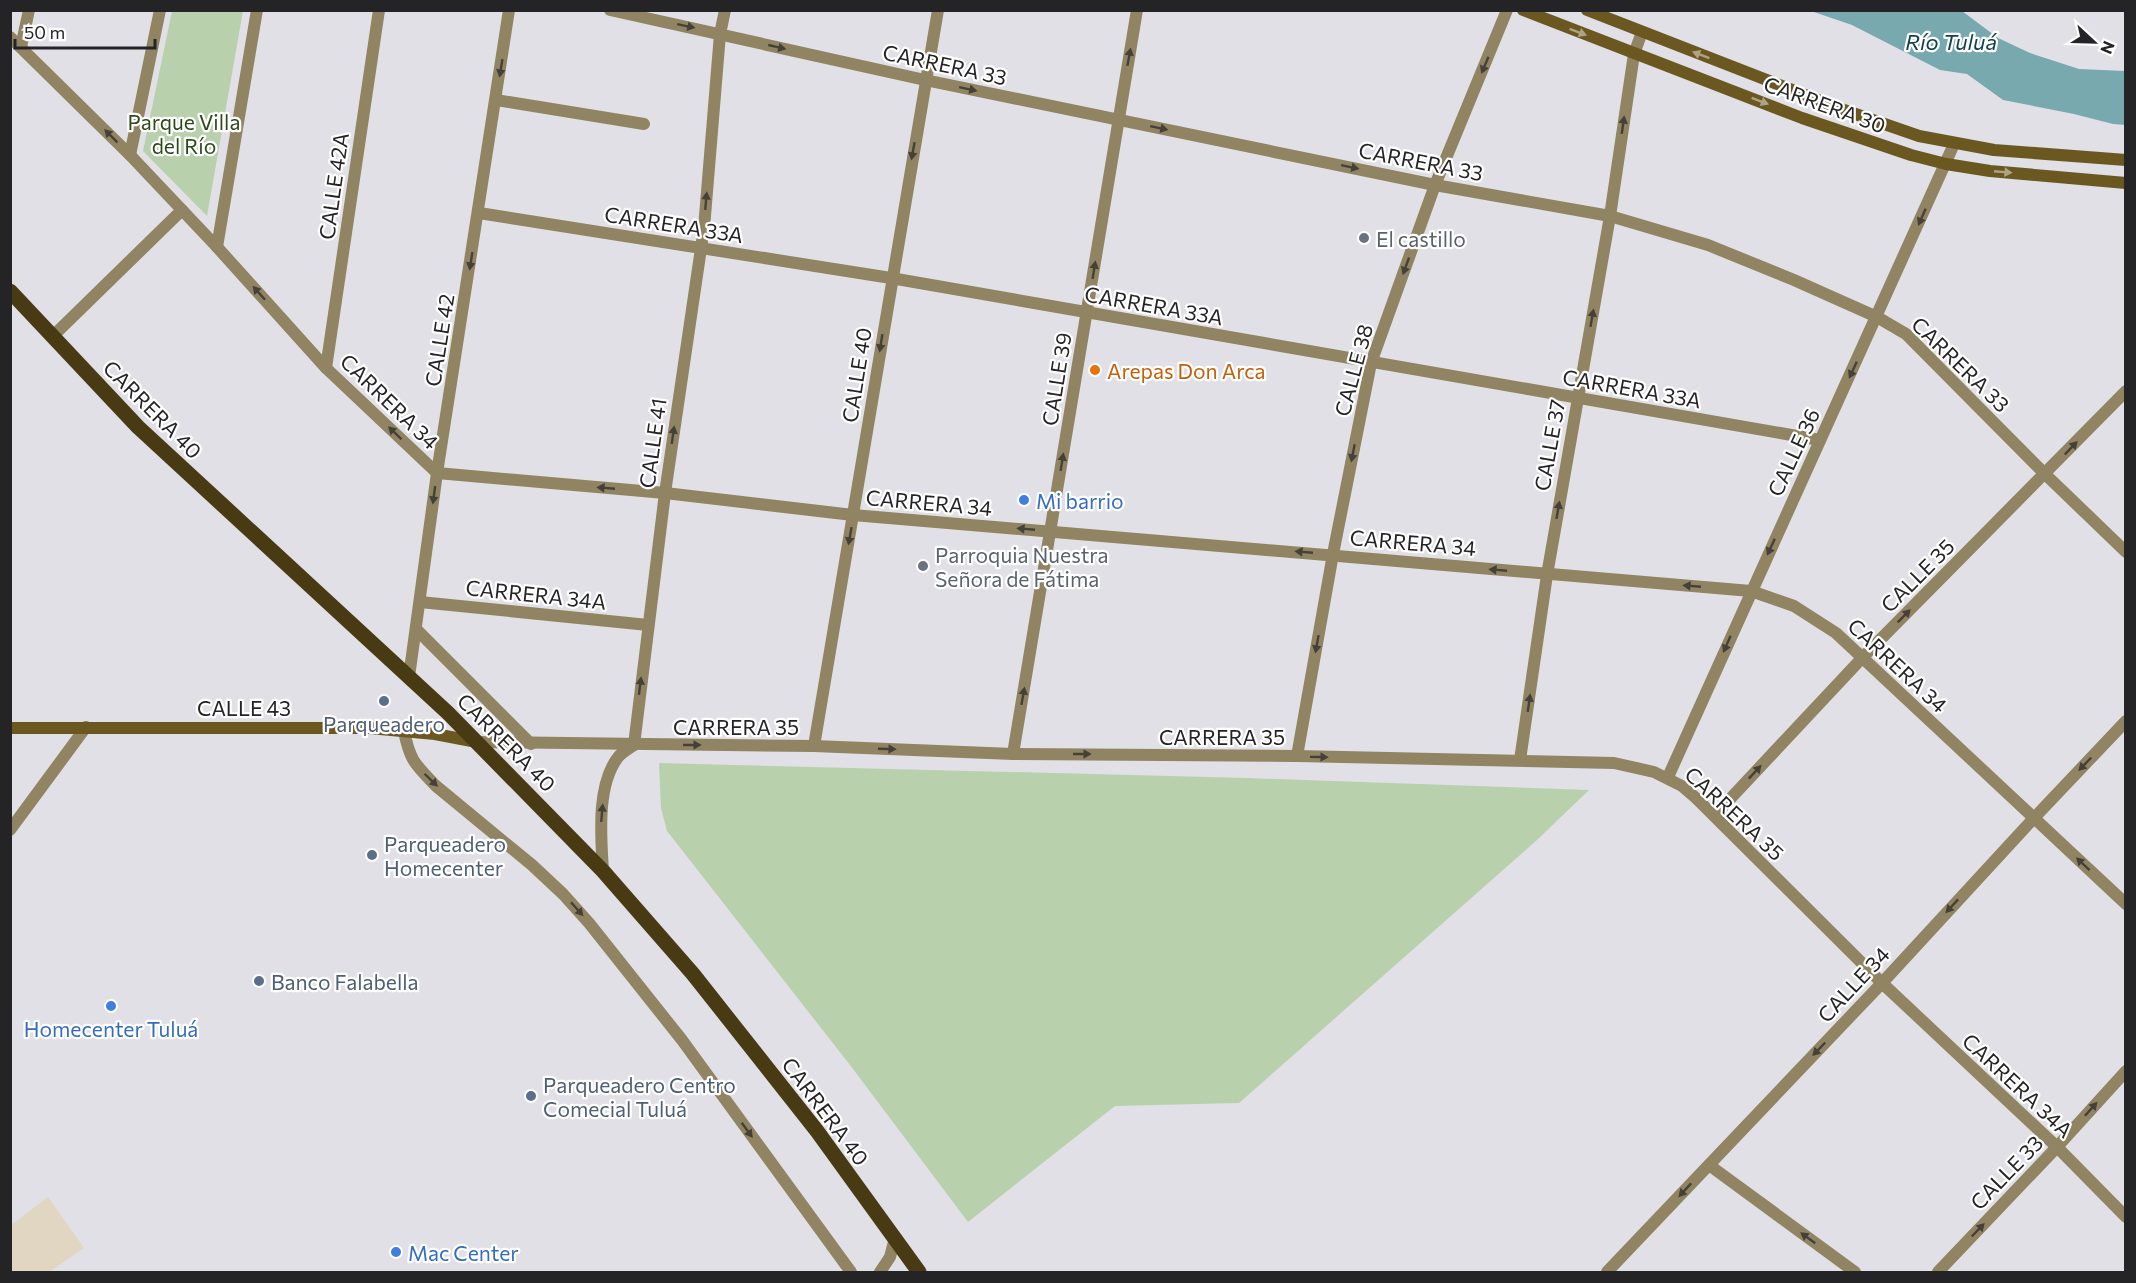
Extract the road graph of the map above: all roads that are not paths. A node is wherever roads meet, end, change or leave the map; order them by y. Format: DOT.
graph roads {
  1 [pos="29,10"];
  2 [pos="160,10"];
  3 [pos="256,10"];
  4 [pos="378,10"];
  5 [pos="509,10"];
  6 [pos="610,10"];
  7 [pos="725,10"];
  8 [pos="938,10"];
  9 [pos="1137,10"];
  10 [pos="1507,10"];
  11 [pos="1523,10"];
  12 [pos="1587,10"];
  13 [pos="628,12"];
  14 [pos="1642,32"];
  15 [pos="720,34"];
  16 [pos="10,37"];
  17 [pos="21,47"];
  18 [pos="1634,54"];
  19 [pos="925,80"];
  20 [pos="496,100"];
  21 [pos="1118,120"];
  22 [pos="644,124"];
  23 [pos="1954,144"];
  24 [pos="130,155"];
  25 [pos="2126,160"];
  26 [pos="1946,164"];
  27 [pos="2126,183"];
  28 [pos="1435,185"];
  29 [pos="182,210"];
  30 [pos="479,213"];
  31 [pos="1610,216"];
  32 [pos="217,247"];
  33 [pos="701,248"];
  34 [pos="891,278"];
  35 [pos="10,291"];
  36 [pos="1087,313"];
  37 [pos="1877,317"];
  38 [pos="52,336"];
  39 [pos="1371,363"];
  40 [pos="326,368"];
  41 [pos="2126,391"];
  42 [pos="1577,398"];
  43 [pos="1820,440"];
  44 [pos="437,473"];
  45 [pos="2045,474"];
  46 [pos="665,493"];
  47 [pos="853,515"];
  48 [pos="1051,532"];
  49 [pos="2126,552"];
  50 [pos="1333,554"];
  51 [pos="1547,574"];
  52 [pos="1751,591"];
  53 [pos="420,602"];
  54 [pos="648,625"];
  55 [pos="416,629"];
  56 [pos="1863,657"];
  57 [pos="409,677"];
  58 [pos="2126,722"];
  59 [pos="86,727"];
  60 [pos="10,728"];
  61 [pos="404,731"];
  62 [pos="477,742"];
  63 [pos="531,744"];
  64 [pos="634,745"];
  65 [pos="814,746"];
  66 [pos="1013,754"];
  67 [pos="1297,756"];
  68 [pos="1520,760"];
  69 [pos="1668,777"];
  70 [pos="1715,815"];
  71 [pos="2034,818"];
  72 [pos="10,830"];
  73 [pos="603,871"];
  74 [pos="2126,904"];
  75 [pos="1882,983"];
  76 [pos="2126,1071"];
  77 [pos="2057,1148"];
  78 [pos="1709,1165"];
  79 [pos="2126,1217"];
  80 [pos="895,1238"];
  81 [pos="851,1272"];
  82 [pos="880,1272"];
  83 [pos="919,1272"];
  84 [pos="1607,1272"];
  85 [pos="1855,1272"];
  86 [pos="1938,1272"];
  1 -- 17 [label="street"];
  2 -- 24 [label="street"];
  3 -- 32 [label="street"];
  4 -- 40 [label="street, CALLE 42A"];
  5 -- 20 [label="street, CALLE 42, one-way"];
  6 -- 13 [label="street, CARRERA 33"];
  7 -- 15 [label="street, CALLE 41"];
  8 -- 19 [label="street, CALLE 40"];
  21 -- 9 [label="street, CALLE 39, one-way"];
  10 -- 28 [label="street, CALLE 38, one-way"];
  11 -- 18 [label="main road, CARRERA 30, one-way"];
  12 -- 14 [label="main road, CARRERA 30"];
  13 -- 15 [label="street, CARRERA 33, one-way"];
  14 -- 18 [label="street, CALLE 37"];
  23 -- 14 [label="main road, CARRERA 30, one-way"];
  15 -- 19 [label="street, CARRERA 33, one-way"];
  33 -- 15 [label="street, CALLE 41, one-way"];
  16 -- 17 [label="street, CARRERA 34"];
  24 -- 17 [label="street, CARRERA 34, one-way"];
  18 -- 26 [label="main road, CARRERA 30, one-way"];
  31 -- 18 [label="street, CALLE 37, one-way"];
  19 -- 21 [label="street, CARRERA 33, one-way"];
  19 -- 34 [label="street, CALLE 40, one-way"];
  20 -- 22 [label="street"];
  20 -- 30 [label="street, CALLE 42"];
  21 -- 28 [label="street, CARRERA 33, one-way"];
  36 -- 21 [label="street, CALLE 39, one-way"];
  23 -- 25 [label="main road, CARRERA 30"];
  23 -- 26 [label="street, CALLE 36"];
  24 -- 29 [label="street, CARRERA 34"];
  26 -- 27 [label="main road, CARRERA 30, one-way"];
  26 -- 37 [label="street, CALLE 36, one-way"];
  28 -- 31 [label="street, CARRERA 33"];
  28 -- 39 [label="street, CALLE 38, one-way"];
  29 -- 32 [label="street, CARRERA 34"];
  29 -- 38 [label="street"];
  30 -- 33 [label="street, CARRERA 33A"];
  30 -- 44 [label="street, CALLE 42, one-way"];
  31 -- 37 [label="street, CARRERA 33"];
  42 -- 31 [label="street, CALLE 37, one-way"];
  40 -- 32 [label="street, CARRERA 34, one-way"];
  33 -- 34 [label="street, CARRERA 33A"];
  46 -- 33 [label="street, CALLE 41, one-way"];
  34 -- 36 [label="street, CARRERA 33A"];
  34 -- 47 [label="street, CALLE 40, one-way"];
  35 -- 38 [label="main road, CARRERA 40"];
  36 -- 39 [label="street, CARRERA 33A"];
  48 -- 36 [label="street, CALLE 39, one-way"];
  37 -- 43 [label="street, CALLE 36, one-way"];
  37 -- 45 [label="street, CARRERA 33"];
  38 -- 57 [label="main road, CARRERA 40"];
  39 -- 42 [label="street, CARRERA 33A"];
  39 -- 50 [label="street, CALLE 38, one-way"];
  44 -- 40 [label="street, CARRERA 34, one-way"];
  45 -- 41 [label="street, CALLE 35, one-way"];
  42 -- 43 [label="street, CARRERA 33A"];
  51 -- 42 [label="street, CALLE 37, one-way"];
  43 -- 52 [label="street, CALLE 36, one-way"];
  46 -- 44 [label="street, CARRERA 34, one-way"];
  44 -- 53 [label="street, CALLE 42, one-way"];
  45 -- 49 [label="street, CARRERA 33"];
  56 -- 45 [label="street, CALLE 35, one-way"];
  46 -- 47 [label="street, CARRERA 34"];
  46 -- 54 [label="street, CALLE 41"];
  48 -- 47 [label="street, CARRERA 34, one-way"];
  47 -- 65 [label="street, CALLE 40, one-way"];
  50 -- 48 [label="street, CARRERA 34, one-way"];
  66 -- 48 [label="street, CALLE 39, one-way"];
  51 -- 50 [label="street, CARRERA 34, one-way"];
  50 -- 67 [label="street, CALLE 38, one-way"];
  52 -- 51 [label="street, CARRERA 34, one-way"];
  68 -- 51 [label="street, CALLE 37, one-way"];
  52 -- 56 [label="street, CARRERA 34"];
  52 -- 69 [label="street, CALLE 36, one-way"];
  53 -- 54 [label="street, CARRERA 34A"];
  53 -- 55 [label="street, CALLE 42"];
  64 -- 54 [label="street, CALLE 41, one-way"];
  55 -- 57 [label="street, CALLE 42"];
  55 -- 63 [label="street"];
  70 -- 56 [label="street, CALLE 35, one-way"];
  56 -- 71 [label="street, CARRERA 34"];
  57 -- 62 [label="main road, CARRERA 40"];
  58 -- 71 [label="street, CALLE 34, one-way"];
  59 -- 60 [label="main road, CALLE 43"];
  59 -- 61 [label="main road, CALLE 43"];
  59 -- 72 [label="street"];
  61 -- 62 [label="main road, CALLE 43"];
  61 -- 81 [label="street, one-way"];
  62 -- 63 [label="street, CARRERA 35"];
  62 -- 73 [label="main road, CARRERA 40"];
  63 -- 64 [label="street, CARRERA 35"];
  64 -- 65 [label="street, CARRERA 35, one-way"];
  73 -- 64 [label="street, one-way"];
  65 -- 66 [label="street, CARRERA 35, one-way"];
  66 -- 67 [label="street, CARRERA 35, one-way"];
  67 -- 68 [label="street, CARRERA 35, one-way"];
  68 -- 69 [label="street, CARRERA 35"];
  69 -- 70 [label="street, CARRERA 35"];
  70 -- 75 [label="street, CARRERA 35"];
  74 -- 71 [label="street, CARRERA 34, one-way"];
  71 -- 75 [label="street, CALLE 34, one-way"];
  73 -- 80 [label="main road, CARRERA 40"];
  75 -- 77 [label="street, CARRERA 34A"];
  75 -- 78 [label="street, CALLE 34, one-way"];
  77 -- 76 [label="street, CALLE 33, one-way"];
  77 -- 79 [label="street, CARRERA 34A"];
  86 -- 77 [label="street, CALLE 33, one-way"];
  78 -- 84 [label="street, CALLE 34, one-way"];
  85 -- 78 [label="street, one-way"];
  80 -- 82 [label="street"];
  80 -- 83 [label="main road, CARRERA 40"];
}
